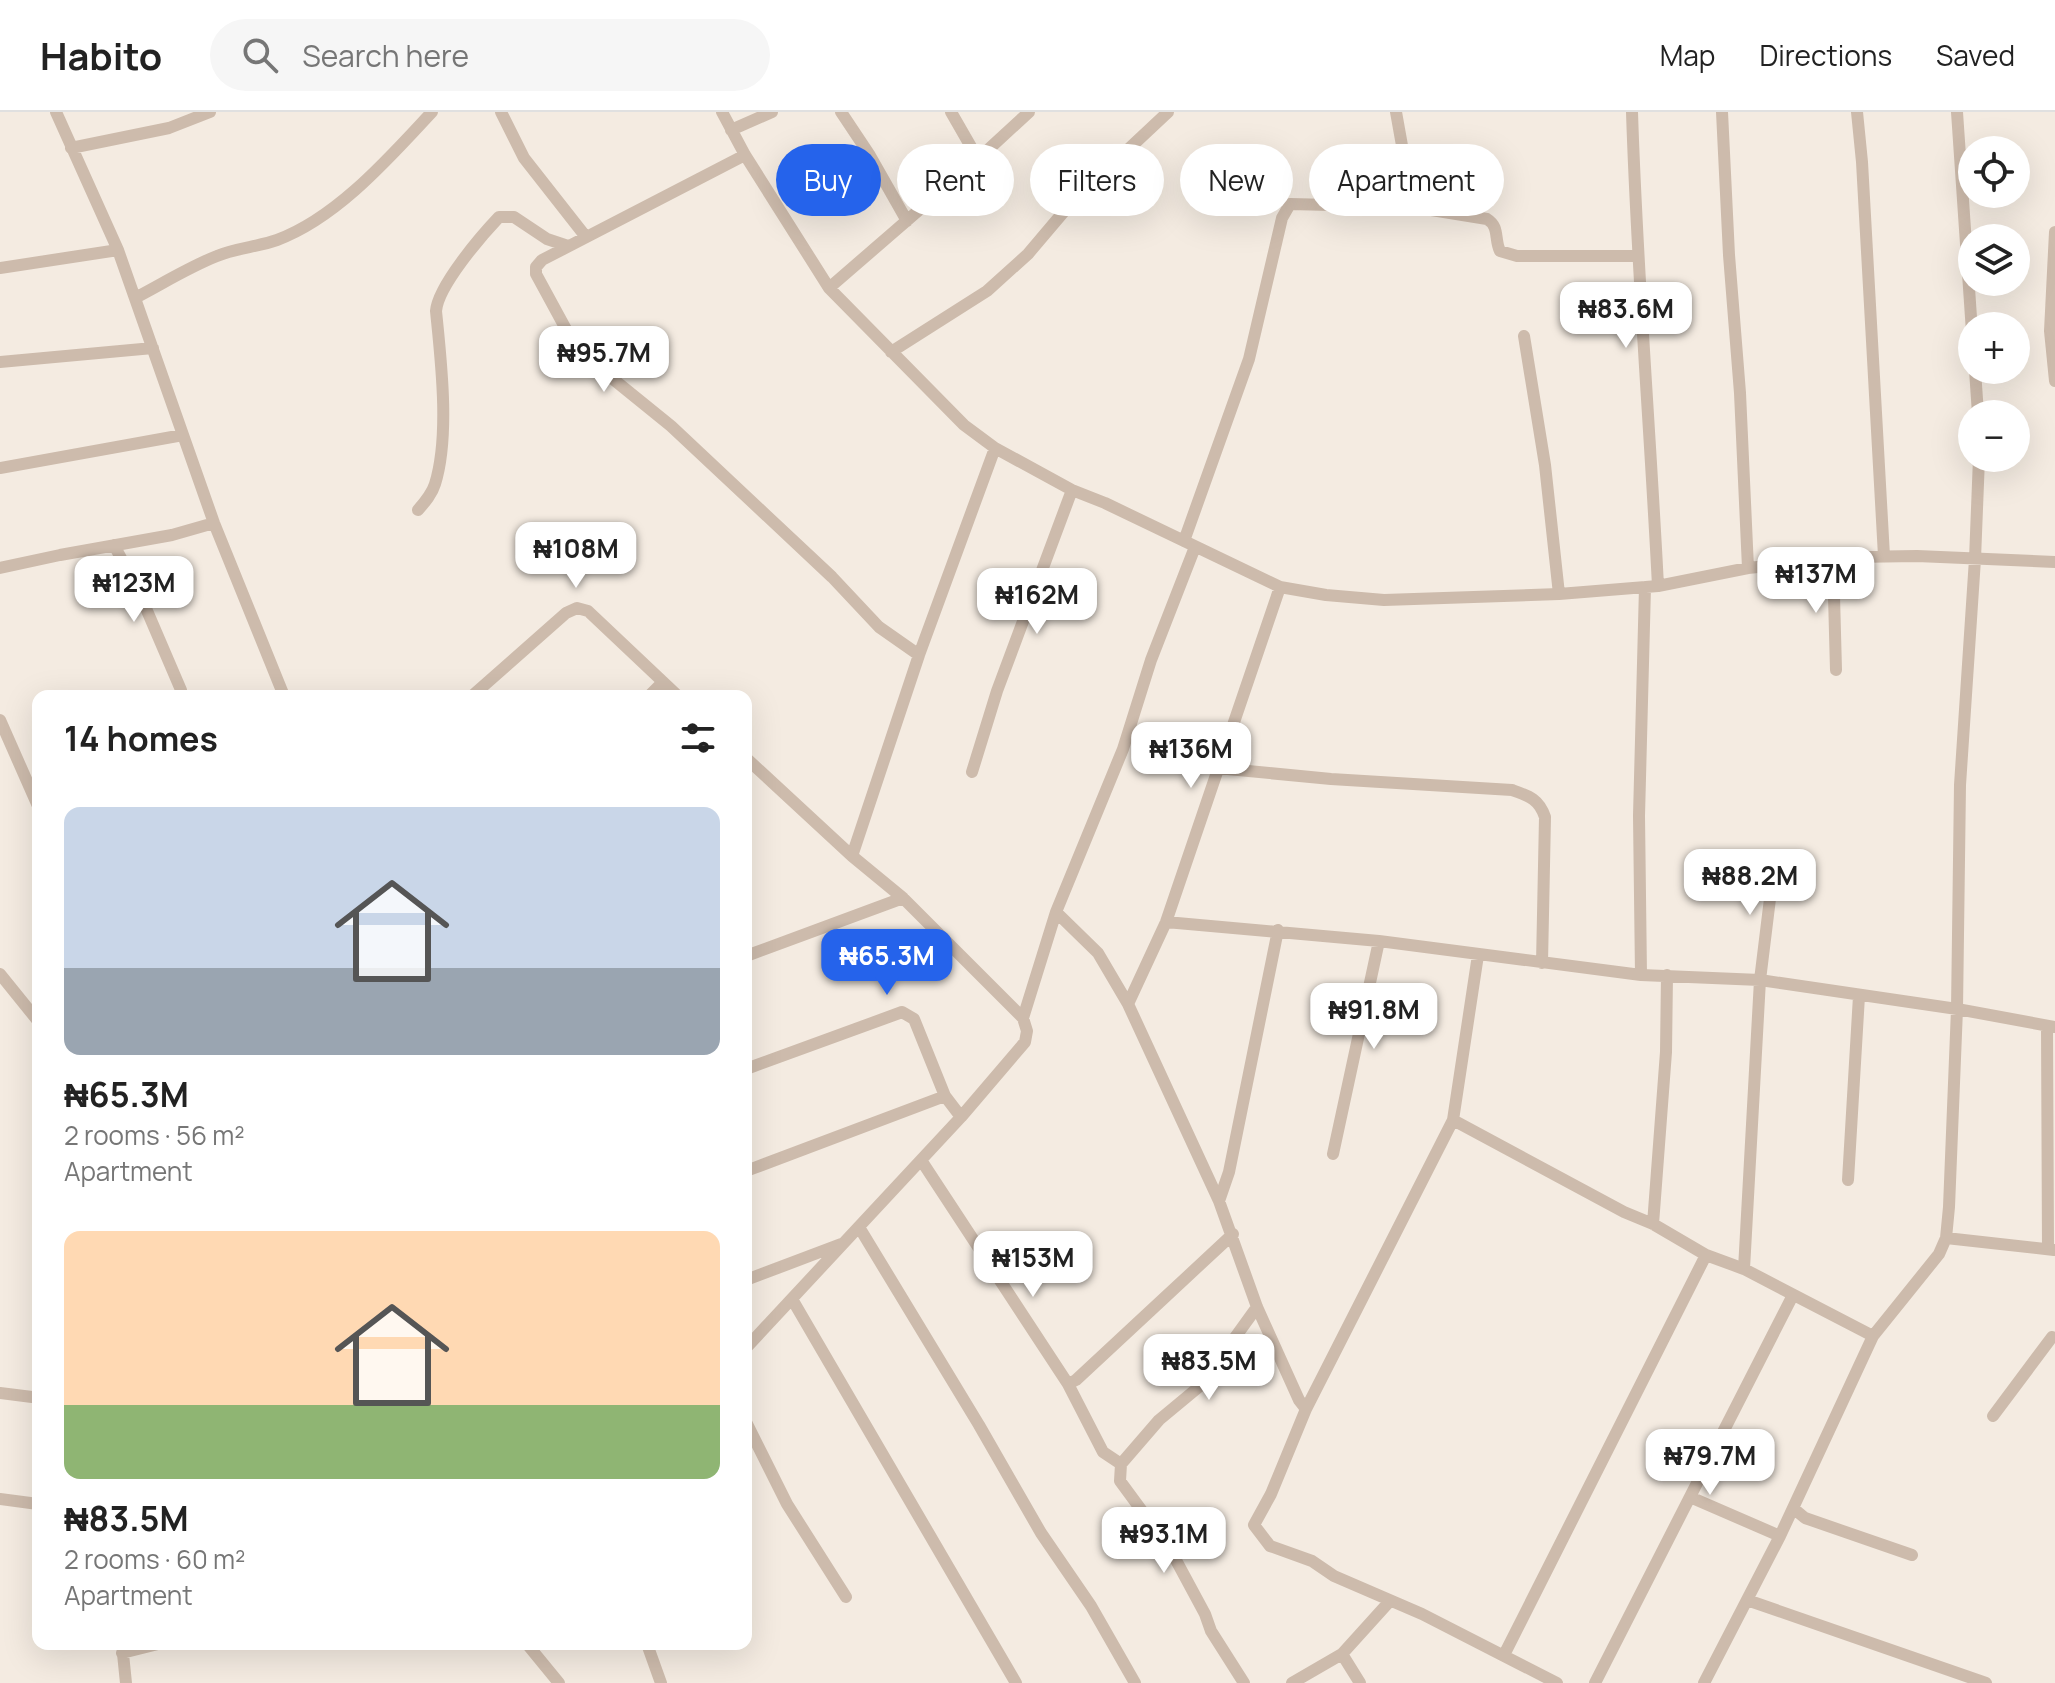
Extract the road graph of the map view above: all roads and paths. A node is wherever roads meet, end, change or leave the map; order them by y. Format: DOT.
graph roads {
  1 [pos="56,112"];
  2 [pos="210,112"];
  3 [pos="432,112"];
  4 [pos="501,112"];
  5 [pos="722,112"];
  6 [pos="772,112"];
  7 [pos="841,112"];
  8 [pos="951,112"];
  9 [pos="1029,112"];
  10 [pos="1168,112"];
  11 [pos="1396,112"];
  12 [pos="1632,112"];
  13 [pos="1722,112"];
  14 [pos="1857,112"];
  15 [pos="1957,112"];
  16 [pos="731,130"];
  17 [pos="969,144"];
  18 [pos="994,144"];
  19 [pos="1402,144"];
  20 [pos="71,148"];
  21 [pos="745,155"];
  22 [pos="1309,203"];
  23 [pos="913,216"];
  24 [pos="1468,216"];
  25 [pos="907,221"];
  26 [pos="2055,232"];
  27 [pos="586,237"];
  28 [pos="568,246"];
  29 [pos="118,250"];
  30 [pos="1637,256"];
  31 [pos="0,268"];
  32 [pos="829,288"];
  33 [pos="135,298"];
  34 [pos="1971,312"];
  35 [pos="1524,336"];
  36 [pos="153,348"];
  37 [pos="891,352"];
  38 [pos="0,362"];
  39 [pos="2055,381"];
  40 [pos="183,435"];
  41 [pos="995,448"];
  42 [pos="0,468"];
  43 [pos="1978,472"];
  44 [pos="1072,490"];
  45 [pos="418,510"];
  46 [pos="214,523"];
  47 [pos="1190,544"];
  48 [pos="114,545"];
  49 [pos="1884,556"];
  50 [pos="1833,559"];
  51 [pos="1975,559"];
  52 [pos="2055,562"];
  53 [pos="0,568"];
  54 [pos="1748,568"];
  55 [pos="1651,586"];
  56 [pos="1280,587"];
  57 [pos="1559,594"];
  58 [pos="919,655"];
  59 [pos="1836,670"];
  60 [pos="663,682"];
  61 [pos="181,690"];
  62 [pos="282,690"];
  63 [pos="479,690"];
  64 [pos="655,690"];
  65 [pos="672,690"];
  66 [pos="0,720"];
  67 [pos="752,764"];
  68 [pos="1217,768"];
  69 [pos="972,772"];
  70 [pos="32,792"];
  71 [pos="852,856"];
  72 [pos="1775,858"];
  73 [pos="903,898"];
  74 [pos="1056,912"];
  75 [pos="1166,922"];
  76 [pos="1278,930"];
  77 [pos="1379,941"];
  78 [pos="752,954"];
  79 [pos="1478,955"];
  80 [pos="1542,963"];
  81 [pos="0,974"];
  82 [pos="1641,975"];
  83 [pos="1667,975"];
  84 [pos="1760,980"];
  85 [pos="1859,996"];
  86 [pos="1128,1004"];
  87 [pos="1957,1009"];
  88 [pos="2055,1013"];
  89 [pos="32,1014"];
  90 [pos="1023,1018"];
  91 [pos="2052,1027"];
  92 [pos="752,1067"];
  93 [pos="945,1096"];
  94 [pos="961,1117"];
  95 [pos="1453,1120"];
  96 [pos="1333,1154"];
  97 [pos="921,1160"];
  98 [pos="752,1169"];
  99 [pos="1848,1180"];
  100 [pos="1219,1201"];
  101 [pos="1653,1224"];
  102 [pos="859,1227"];
  103 [pos="1233,1234"];
  104 [pos="1946,1238"];
  105 [pos="844,1243"];
  106 [pos="2052,1250"];
  107 [pos="1706,1255"];
  108 [pos="1744,1269"];
  109 [pos="752,1278"];
  110 [pos="1793,1295"];
  111 [pos="792,1299"];
  112 [pos="1257,1307"];
  113 [pos="1873,1336"];
  114 [pos="2054,1336"];
  115 [pos="752,1342"];
  116 [pos="1068,1384"];
  117 [pos="0,1393"];
  118 [pos="32,1397"];
  119 [pos="1306,1409"];
  120 [pos="1993,1416"];
  121 [pos="752,1434"];
  122 [pos="1121,1464"];
  123 [pos="1690,1497"];
  124 [pos="0,1499"];
  125 [pos="32,1503"];
  126 [pos="1793,1508"];
  127 [pos="1780,1536"];
  128 [pos="1912,1555"];
  129 [pos="846,1597"];
  130 [pos="1747,1600"];
  131 [pos="1389,1602"];
  132 [pos="122,1650"];
  133 [pos="532,1650"];
  134 [pos="649,1650"];
  135 [pos="1342,1654"];
  136 [pos="1504,1655"];
  137 [pos="126,1683"];
  138 [pos="559,1683"];
  139 [pos="661,1683"];
  140 [pos="1016,1683"];
  141 [pos="1135,1683"];
  142 [pos="1244,1683"];
  143 [pos="1292,1683"];
  144 [pos="1360,1683"];
  145 [pos="1557,1683"];
  146 [pos="1595,1683"];
  147 [pos="1704,1683"];
  148 [pos="1986,1683"];
  1 -- 20 [label="street"];
  2 -- 20 [label="street"];
  3 -- 33 [label="street"];
  4 -- 27 [label="street"];
  5 -- 16 [label="street"];
  6 -- 16 [label="street"];
  7 -- 25 [label="street"];
  8 -- 17 [label="street"];
  9 -- 18 [label="street"];
  10 -- 37 [label="street"];
  11 -- 19 [label="street"];
  12 -- 30 [label="street"];
  13 -- 54 [label="street"];
  14 -- 49 [label="street"];
  15 -- 34 [label="street"];
  16 -- 21 [label="street"];
  20 -- 29 [label="street"];
  21 -- 27 [label="street"];
  21 -- 32 [label="street"];
  22 -- 47 [label="street"];
  23 -- 25 [label="street"];
  24 -- 30 [label="street"];
  25 -- 32 [label="street"];
  26 -- 39 [label="street"];
  27 -- 28 [label="street"];
  28 -- 45 [label="street"];
  28 -- 58 [label="street"];
  29 -- 31 [label="street"];
  29 -- 33 [label="street"];
  30 -- 55 [label="street"];
  32 -- 37 [label="street"];
  33 -- 36 [label="street"];
  35 -- 57 [label="street"];
  36 -- 38 [label="street"];
  36 -- 40 [label="street"];
  37 -- 41 [label="street"];
  40 -- 42 [label="street"];
  40 -- 46 [label="street"];
  41 -- 44 [label="street"];
  41 -- 58 [label="street"];
  43 -- 51 [label="street"];
  44 -- 47 [label="street"];
  44 -- 69 [label="street"];
  46 -- 48 [label="street"];
  46 -- 62 [label="street"];
  47 -- 56 [label="street"];
  47 -- 74 [label="street"];
  48 -- 53 [label="street"];
  48 -- 61 [label="street"];
  49 -- 50 [label="street"];
  49 -- 51 [label="street"];
  50 -- 54 [label="street"];
  50 -- 59 [label="street"];
  51 -- 52 [label="street"];
  51 -- 87 [label="street"];
  54 -- 55 [label="street"];
  55 -- 57 [label="street"];
  55 -- 82 [label="street"];
  56 -- 57 [label="street"];
  56 -- 68 [label="street"];
  58 -- 71 [label="street"];
  60 -- 63 [label="street"];
  60 -- 64 [label="street"];
  60 -- 65 [label="street"];
  66 -- 70 [label="street"];
  67 -- 71 [label="street"];
  68 -- 75 [label="street"];
  68 -- 80 [label="street"];
  71 -- 73 [label="street"];
  72 -- 84 [label="street"];
  73 -- 78 [label="street"];
  73 -- 90 [label="street"];
  74 -- 86 [label="street"];
  74 -- 90 [label="street"];
  75 -- 76 [label="street"];
  75 -- 86 [label="street"];
  76 -- 77 [label="street"];
  76 -- 100 [label="street"];
  77 -- 79 [label="street"];
  77 -- 96 [label="street"];
  79 -- 80 [label="street"];
  79 -- 95 [label="street"];
  80 -- 82 [label="street"];
  81 -- 89 [label="street"];
  82 -- 83 [label="street"];
  83 -- 84 [label="street"];
  83 -- 101 [label="street"];
  84 -- 85 [label="street"];
  84 -- 108 [label="street"];
  85 -- 87 [label="street"];
  85 -- 99 [label="street"];
  86 -- 100 [label="street"];
  87 -- 91 [label="street"];
  87 -- 104 [label="street"];
  88 -- 91 [label="street"];
  90 -- 94 [label="street"];
  91 -- 106 [label="street"];
  92 -- 93 [label="street"];
  93 -- 94 [label="street"];
  93 -- 98 [label="street"];
  94 -- 97 [label="street"];
  95 -- 101 [label="street"];
  95 -- 119 [label="street"];
  97 -- 102 [label="street"];
  97 -- 116 [label="street"];
  100 -- 103 [label="street"];
  101 -- 107 [label="street"];
  102 -- 105 [label="street"];
  102 -- 141 [label="street"];
  103 -- 112 [label="street"];
  103 -- 116 [label="street"];
  104 -- 106 [label="street"];
  104 -- 113 [label="street"];
  105 -- 109 [label="street"];
  105 -- 111 [label="street"];
  107 -- 108 [label="street"];
  107 -- 136 [label="street"];
  108 -- 110 [label="street"];
  110 -- 113 [label="street"];
  110 -- 123 [label="street"];
  111 -- 115 [label="street"];
  111 -- 140 [label="street"];
  112 -- 119 [label="street"];
  112 -- 122 [label="street"];
  113 -- 126 [label="street"];
  114 -- 120 [label="street"];
  116 -- 122 [label="street"];
  117 -- 118 [label="street"];
  119 -- 131 [label="street"];
  121 -- 129 [label="street"];
  122 -- 142 [label="street"];
  123 -- 127 [label="street"];
  123 -- 146 [label="street"];
  124 -- 125 [label="street"];
  126 -- 127 [label="street"];
  126 -- 128 [label="street"];
  127 -- 130 [label="street"];
  130 -- 147 [label="street"];
  130 -- 148 [label="street"];
  131 -- 135 [label="street"];
  131 -- 136 [label="street"];
  132 -- 137 [label="street"];
  133 -- 138 [label="street"];
  134 -- 139 [label="street"];
  135 -- 143 [label="street"];
  135 -- 144 [label="street"];
  136 -- 145 [label="street"];
}
